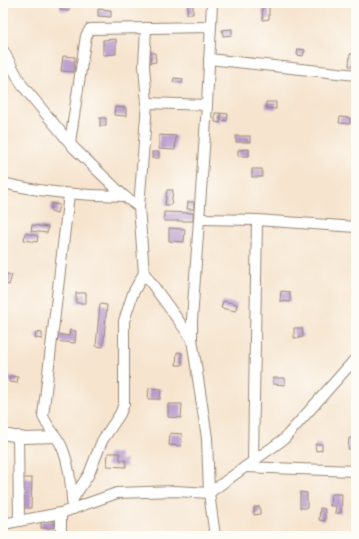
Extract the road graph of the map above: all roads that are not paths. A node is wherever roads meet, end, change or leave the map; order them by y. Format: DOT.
graph roads {
  1 [pos="212,3"];
  2 [pos="211,27"];
  3 [pos="146,28"];
  4 [pos="3,50"];
  5 [pos="209,59"];
  6 [pos="356,75"];
  7 [pos="147,103"];
  8 [pos="207,105"];
  9 [pos="70,142"];
  10 [pos="3,183"];
  11 [pos="69,194"];
  12 [pos="124,196"];
  13 [pos="140,207"];
  14 [pos="200,219"];
  15 [pos="257,220"];
  16 [pos="356,227"];
  17 [pos="144,273"];
  18 [pos="192,339"];
  19 [pos="356,358"];
  20 [pos="3,434"];
  21 [pos="18,436"];
  22 [pos="56,437"];
  23 [pos="253,460"];
  24 [pos="244,466"];
  25 [pos="356,471"];
  26 [pos="209,493"];
  27 [pos="72,504"];
  28 [pos="61,513"];
  29 [pos="19,521"];
  30 [pos="3,524"];
  31 [pos="61,536"];
  32 [pos="215,536"];
  1 -- 2 [label="street"];
  2 -- 3 [label="street"];
  2 -- 5 [label="street"];
  3 -- 7 [label="street"];
  3 -- 9 [label="street"];
  4 -- 9 [label="street"];
  5 -- 6 [label="street"];
  5 -- 8 [label="street"];
  7 -- 8 [label="street"];
  7 -- 13 [label="street"];
  8 -- 14 [label="street"];
  9 -- 12 [label="street"];
  10 -- 11 [label="street"];
  11 -- 12 [label="street"];
  11 -- 22 [label="street"];
  12 -- 13 [label="street"];
  13 -- 17 [label="street"];
  14 -- 15 [label="street"];
  14 -- 18 [label="street"];
  15 -- 16 [label="street"];
  15 -- 23 [label="street"];
  17 -- 18 [label="street"];
  17 -- 27 [label="street"];
  18 -- 26 [label="street"];
  19 -- 23 [label="street"];
  20 -- 21 [label="street"];
  21 -- 22 [label="street"];
  21 -- 29 [label="street"];
  22 -- 27 [label="street"];
  23 -- 24 [label="street"];
  24 -- 25 [label="street"];
  24 -- 26 [label="street"];
  26 -- 27 [label="street"];
  26 -- 32 [label="street"];
  27 -- 28 [label="street"];
  28 -- 29 [label="street"];
  28 -- 31 [label="street"];
  29 -- 30 [label="street"];
}
